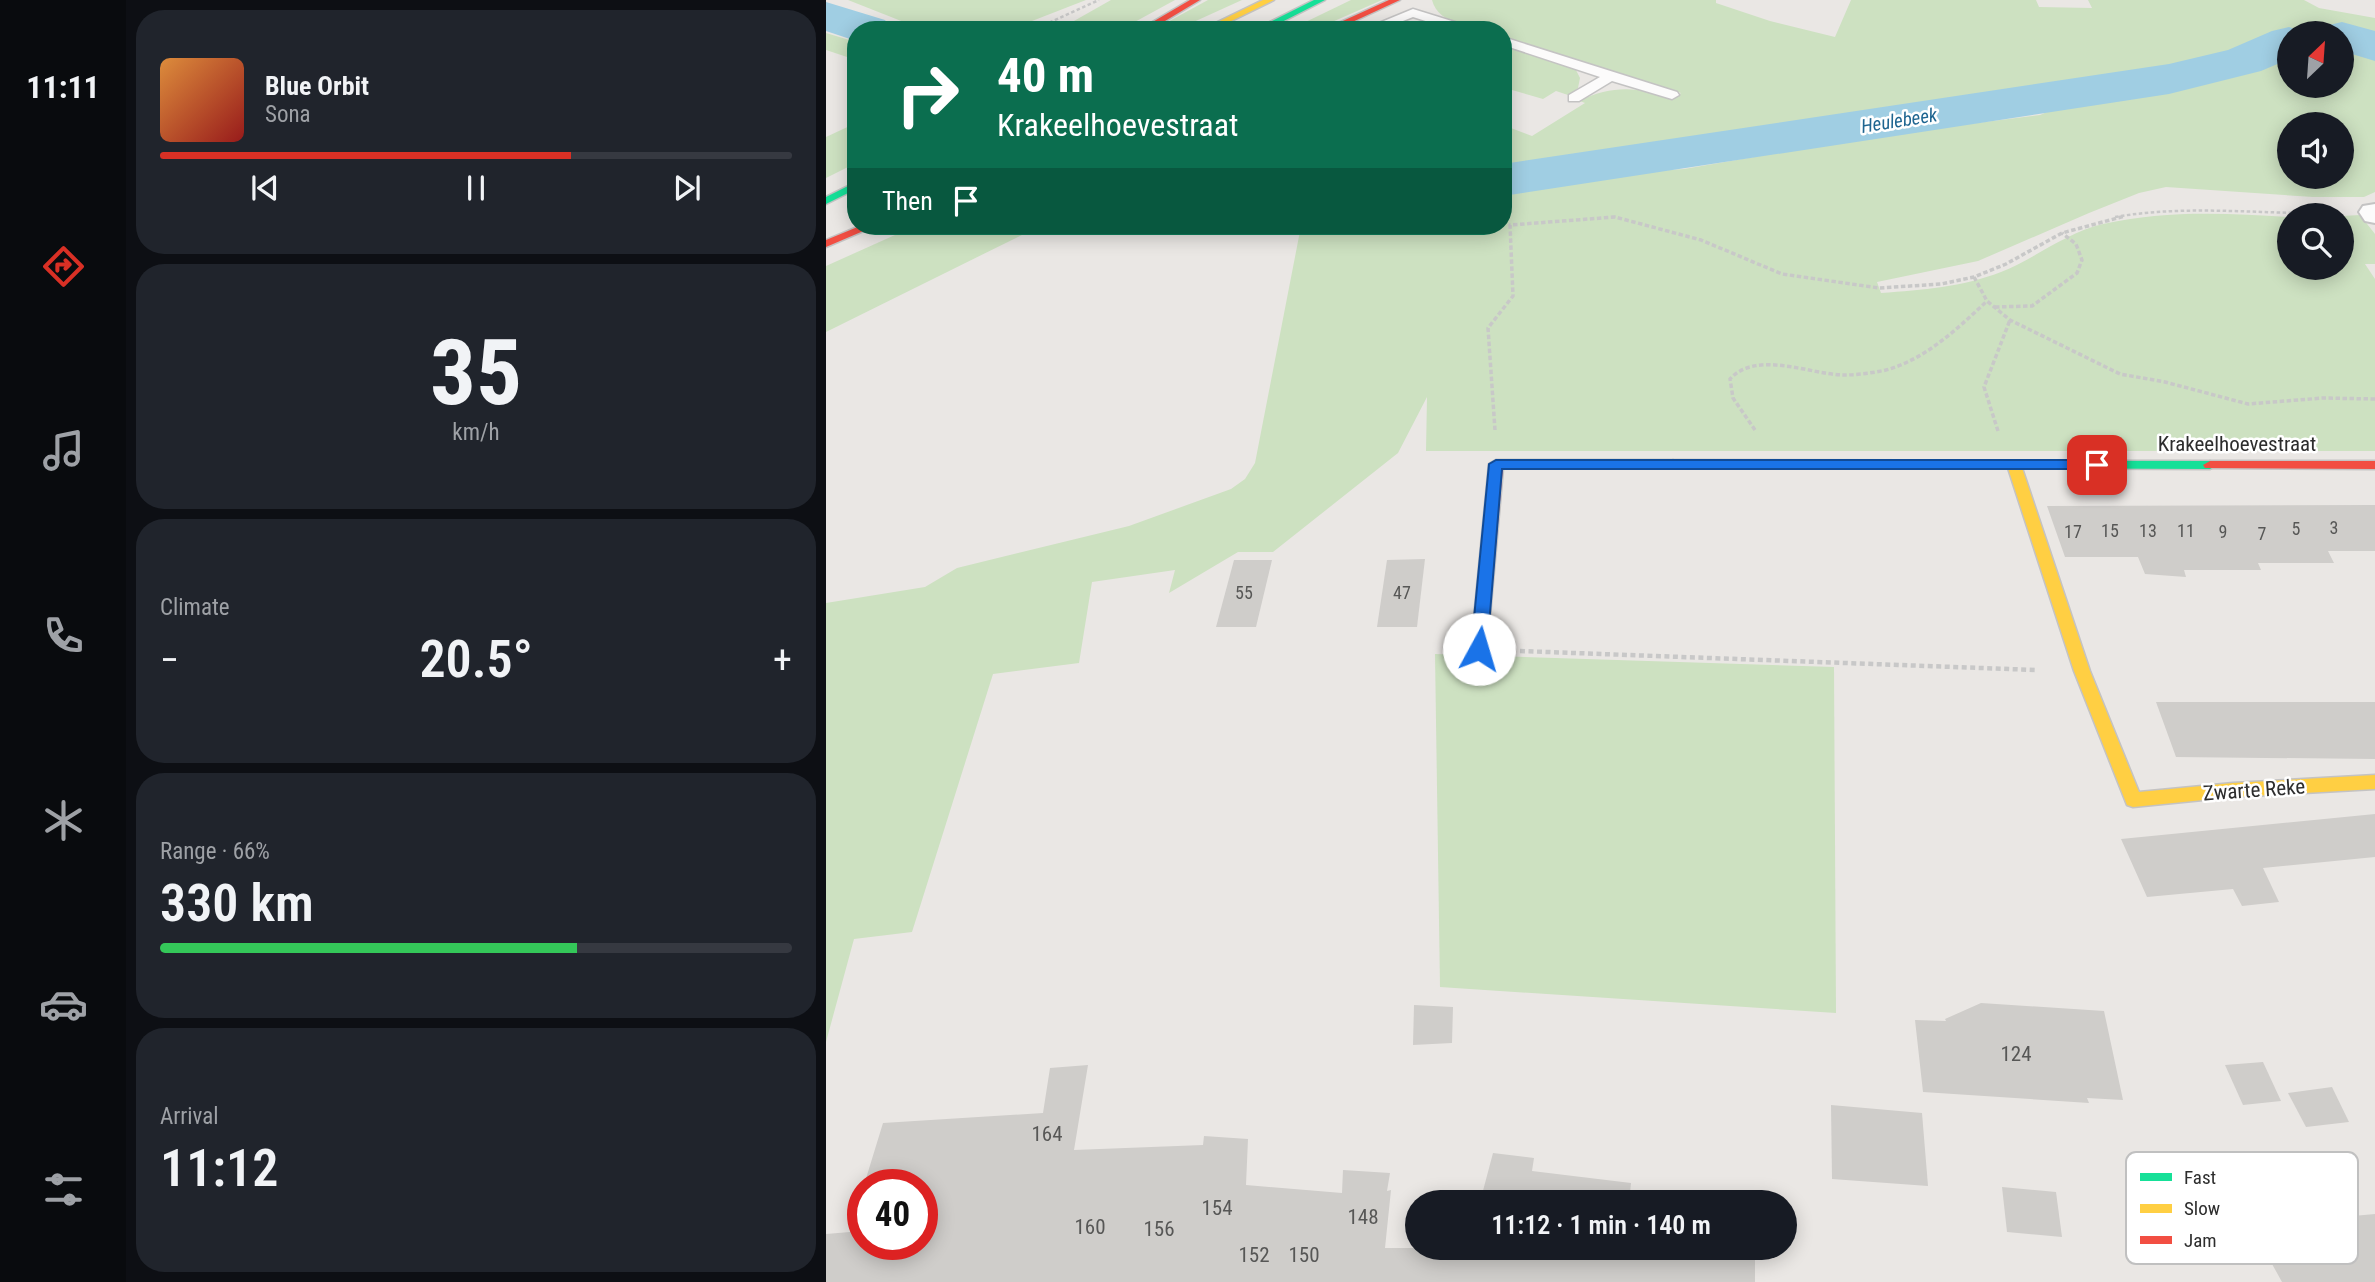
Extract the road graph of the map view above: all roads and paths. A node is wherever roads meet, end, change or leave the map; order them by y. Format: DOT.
graph roads {
  1 [pos="1099,0"];
  2 [pos="1196,0"];
  3 [pos="1270,0"];
  4 [pos="1321,0"];
  5 [pos="1396,0"];
  6 [pos="1415,6"];
  7 [pos="1053,21"];
  8 [pos="1159,21"];
  9 [pos="1224,21"];
  10 [pos="1277,21"];
  11 [pos="1348,21"];
  12 [pos="1386,21"];
  13 [pos="1448,21"];
  14 [pos="1512,44"];
  15 [pos="1610,76"];
  16 [pos="1672,95"];
  17 [pos="1574,98"];
  18 [pos="847,190"];
  19 [pos="847,195"];
  20 [pos="826,203"];
  21 [pos="2277,213"];
  22 [pos="1512,225"];
  23 [pos="847,231"];
  24 [pos="2062,233"];
  25 [pos="847,234"];
  26 [pos="1510,235"];
  27 [pos="826,242"];
  28 [pos="1974,277"];
  29 [pos="1986,301"];
  30 [pos="1994,307"];
  31 [pos="2010,320"];
  32 [pos="2375,399"];
  33 [pos="1496,464"];
  34 [pos="1771,465"];
  35 [pos="2014,465"];
  36 [pos="2375,465"];
  37 [pos="1479,649"];
  38 [pos="2082,671"];
  39 [pos="2375,782"];
  1 -- 7 [label="path"];
  2 -- 8 [label="main road"];
  3 -- 9 [label="main road"];
  4 -- 10 [label="main road"];
  5 -- 11 [label="main road"];
  6 -- 12 [label="lane"];
  6 -- 13 [label="lane"];
  14 -- 15 [label="lane"];
  15 -- 16 [label="lane"];
  15 -- 17 [label="lane"];
  18 -- 20 [label="main road"];
  19 -- 20 [label="main road"];
  21 -- 24 [label="path"];
  22 -- 28 [label="path"];
  23 -- 27 [label="main road"];
  24 -- 28 [label="path"];
  24 -- 30 [label="path"];
  25 -- 27 [label="main road"];
  26 -- 33 [label="path"];
  28 -- 29 [label="path"];
  29 -- 30 [label="path"];
  29 -- 34 [label="path"];
  30 -- 31 [label="path"];
  31 -- 32 [label="path"];
  31 -- 35 [label="path"];
  33 -- 34 [label="main road, Krakeelhoevestraat"];
  33 -- 37 [label="main road"];
  34 -- 35 [label="main road, Krakeelhoevestraat"];
  35 -- 36 [label="main road, Krakeelhoevestraat"];
  35 -- 38 [label="main road"];
  37 -- 38 [label="path"];
  38 -- 39 [label="main road, Zwarte Reke"];
}
